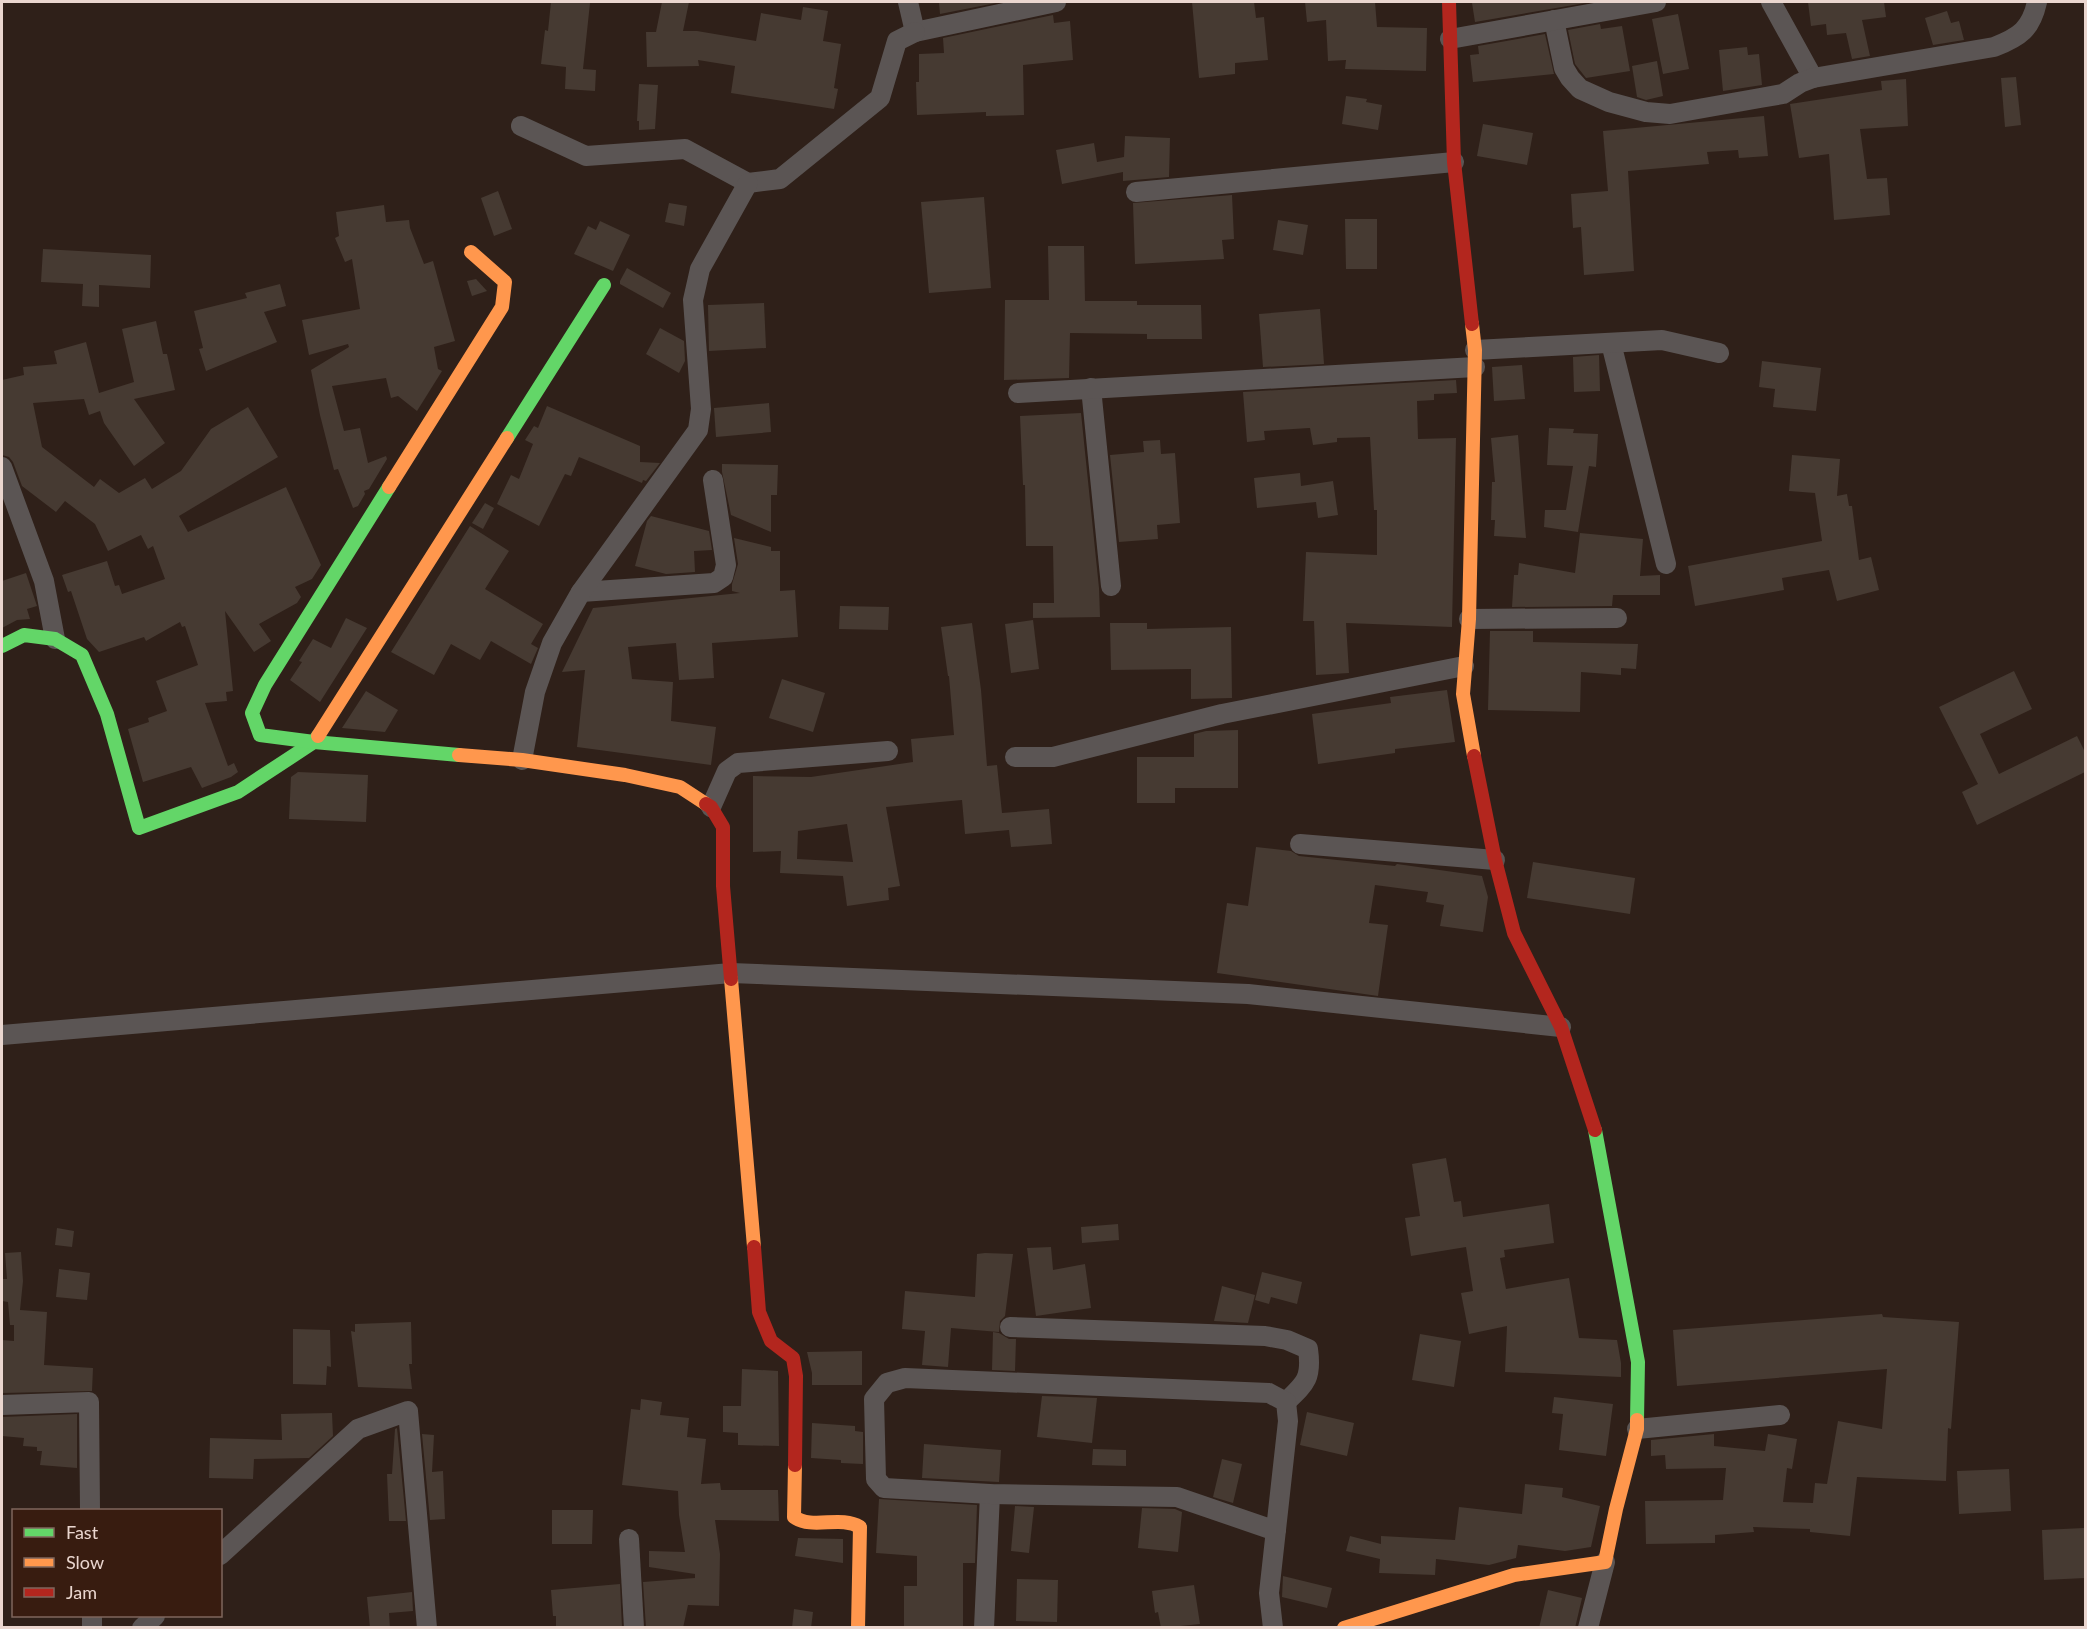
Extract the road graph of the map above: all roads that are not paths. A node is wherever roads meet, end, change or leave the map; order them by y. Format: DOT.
graph roads {
  1 [pos="908,2"];
  2 [pos="1056,2"];
  3 [pos="1449,2"];
  4 [pos="1656,2"];
  5 [pos="1771,2"];
  6 [pos="2037,2"];
  7 [pos="1554,20"];
  8 [pos="915,32"];
  9 [pos="1450,39"];
  10 [pos="1813,78"];
  11 [pos="521,126"];
  12 [pos="1454,162"];
  13 [pos="748,183"];
  14 [pos="1136,192"];
  15 [pos="471,252"];
  16 [pos="604,285"];
  17 [pos="1611,343"];
  18 [pos="1719,353"];
  19 [pos="1475,358"];
  20 [pos="1091,388"];
  21 [pos="1018,393"];
  22 [pos="2,467"];
  23 [pos="713,480"];
  24 [pos="1666,564"];
  25 [pos="1111,586"];
  26 [pos="581,592"];
  27 [pos="1617,618"];
  28 [pos="1469,619"];
  29 [pos="55,639"];
  30 [pos="2,646"];
  31 [pos="1464,666"];
  32 [pos="314,742"];
  33 [pos="888,751"];
  34 [pos="1016,757"];
  35 [pos="522,759"];
  36 [pos="711,807"];
  37 [pos="1300,844"];
  38 [pos="1495,860"];
  39 [pos="731,973"];
  40 [pos="1561,1027"];
  41 [pos="2,1035"];
  42 [pos="1010,1327"];
  43 [pos="1286,1402"];
  44 [pos="2,1405"];
  45 [pos="1780,1415"];
  46 [pos="1637,1429"];
  47 [pos="990,1494"];
  48 [pos="90,1509"];
  49 [pos="1276,1531"];
  50 [pos="629,1539"];
  51 [pos="222,1553"];
  52 [pos="1605,1562"];
  53 [pos="154,1617"];
  54 [pos="142,1628"];
  55 [pos="427,1628"];
  56 [pos="634,1628"];
  57 [pos="858,1628"];
  58 [pos="984,1628"];
  59 [pos="1273,1628"];
  60 [pos="1344,1628"];
  61 [pos="1588,1628"];
  1 -- 8 [label="street"];
  2 -- 8 [label="street"];
  3 -- 9 [label="street"];
  4 -- 7 [label="street"];
  5 -- 10 [label="street"];
  6 -- 10 [label="street"];
  7 -- 9 [label="street"];
  7 -- 10 [label="street"];
  8 -- 13 [label="street"];
  9 -- 12 [label="street"];
  11 -- 13 [label="street"];
  12 -- 14 [label="street"];
  12 -- 19 [label="street"];
  13 -- 26 [label="street"];
  15 -- 32 [label="street"];
  16 -- 32 [label="street"];
  17 -- 18 [label="street"];
  17 -- 19 [label="street"];
  17 -- 24 [label="street"];
  19 -- 20 [label="street"];
  19 -- 28 [label="street"];
  20 -- 21 [label="street"];
  20 -- 25 [label="street"];
  22 -- 29 [label="street"];
  23 -- 26 [label="street"];
  26 -- 35 [label="street"];
  27 -- 28 [label="street"];
  28 -- 31 [label="street"];
  29 -- 30 [label="street"];
  29 -- 32 [label="street"];
  31 -- 34 [label="street"];
  31 -- 38 [label="street"];
  32 -- 35 [label="street"];
  33 -- 36 [label="street"];
  35 -- 36 [label="street"];
  36 -- 39 [label="street"];
  37 -- 38 [label="street"];
  38 -- 40 [label="street"];
  39 -- 40 [label="street"];
  39 -- 41 [label="street"];
  39 -- 57 [label="street"];
  40 -- 46 [label="street"];
  42 -- 43 [label="street"];
  43 -- 47 [label="street"];
  43 -- 49 [label="street"];
  44 -- 48 [label="street"];
  45 -- 46 [label="street"];
  46 -- 52 [label="street"];
  47 -- 49 [label="street"];
  47 -- 58 [label="street"];
  49 -- 59 [label="street"];
  50 -- 56 [label="street"];
  51 -- 55 [label="street"];
  52 -- 60 [label="street"];
  52 -- 61 [label="street"];
  53 -- 54 [label="street"];
}
